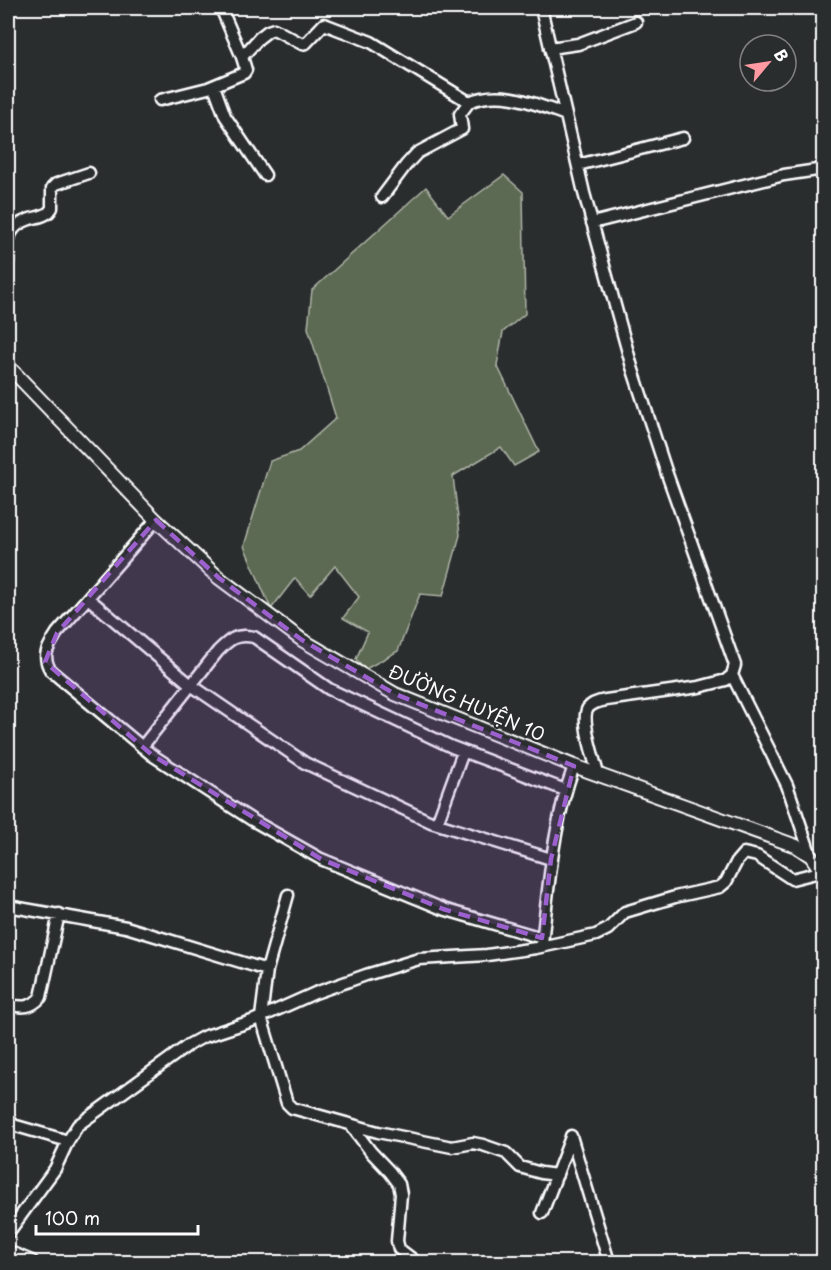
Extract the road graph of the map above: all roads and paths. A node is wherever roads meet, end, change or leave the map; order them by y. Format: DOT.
graph roads {
  1 [pos="221,8"];
  2 [pos="541,8"];
  3 [pos="636,22"];
  4 [pos="550,48"];
  5 [pos="242,57"];
  6 [pos="214,86"];
  7 [pos="160,100"];
  8 [pos="469,102"];
  9 [pos="566,115"];
  10 [pos="683,138"];
  11 [pos="578,165"];
  12 [pos="824,169"];
  13 [pos="89,173"];
  14 [pos="265,176"];
  15 [pos="382,197"];
  16 [pos="592,223"];
  17 [pos="8,262"];
  18 [pos="8,366"];
  19 [pos="156,520"];
  20 [pos="88,598"];
  21 [pos="732,675"];
  22 [pos="191,685"];
  23 [pos="142,747"];
  24 [pos="463,752"];
  25 [pos="574,766"];
  26 [pos="598,774"];
  27 [pos="565,790"];
  28 [pos="437,824"];
  29 [pos="811,856"];
  30 [pos="551,859"];
  31 [pos="823,873"];
  32 [pos="288,895"];
  33 [pos="8,906"];
  34 [pos="59,915"];
  35 [pos="542,943"];
  36 [pos="267,970"];
  37 [pos="8,1005"];
  38 [pos="261,1017"];
  39 [pos="8,1117"];
  40 [pos="351,1124"];
  41 [pos="68,1141"];
  42 [pos="557,1175"];
  43 [pos="542,1213"];
  44 [pos="8,1233"];
  45 [pos="12,1256"];
  46 [pos="32,1263"];
  47 [pos="416,1263"];
  48 [pos="609,1263"];
  1 -- 5 [label="street"];
  2 -- 4 [label="street"];
  3 -- 4 [label="street"];
  4 -- 9 [label="street"];
  5 -- 6 [label="street"];
  5 -- 8 [label="street"];
  6 -- 7 [label="street"];
  6 -- 14 [label="street"];
  8 -- 9 [label="street"];
  8 -- 15 [label="street"];
  9 -- 11 [label="street"];
  10 -- 11 [label="street"];
  11 -- 16 [label="street"];
  12 -- 16 [label="street"];
  13 -- 17 [label="street"];
  16 -- 21 [label="street"];
  18 -- 19 [label="street, ĐƯỜNG HUYỆN 10"];
  19 -- 20 [label="street"];
  19 -- 25 [label="street, ĐƯỜNG HUYỆN 10"];
  20 -- 22 [label="street"];
  20 -- 23 [label="street"];
  21 -- 26 [label="street"];
  21 -- 29 [label="street"];
  22 -- 23 [label="street"];
  22 -- 24 [label="street"];
  22 -- 28 [label="street"];
  23 -- 35 [label="street"];
  24 -- 27 [label="street"];
  24 -- 28 [label="street"];
  25 -- 26 [label="street, ĐƯỜNG HUYỆN 10"];
  25 -- 27 [label="street"];
  26 -- 29 [label="street, ĐƯỜNG HUYỆN 10"];
  27 -- 30 [label="street"];
  28 -- 30 [label="street"];
  29 -- 31 [label="street, ĐƯỜNG HUYỆN 10"];
  30 -- 35 [label="street"];
  31 -- 35 [label="street"];
  32 -- 36 [label="street"];
  33 -- 34 [label="street"];
  34 -- 36 [label="street"];
  34 -- 37 [label="street"];
  35 -- 38 [label="street"];
  36 -- 38 [label="street"];
  38 -- 40 [label="street"];
  38 -- 41 [label="street"];
  39 -- 41 [label="street"];
  40 -- 42 [label="street"];
  40 -- 47 [label="street"];
  41 -- 44 [label="street"];
  42 -- 43 [label="street"];
  42 -- 48 [label="street"];
  45 -- 46 [label="street"];
}
